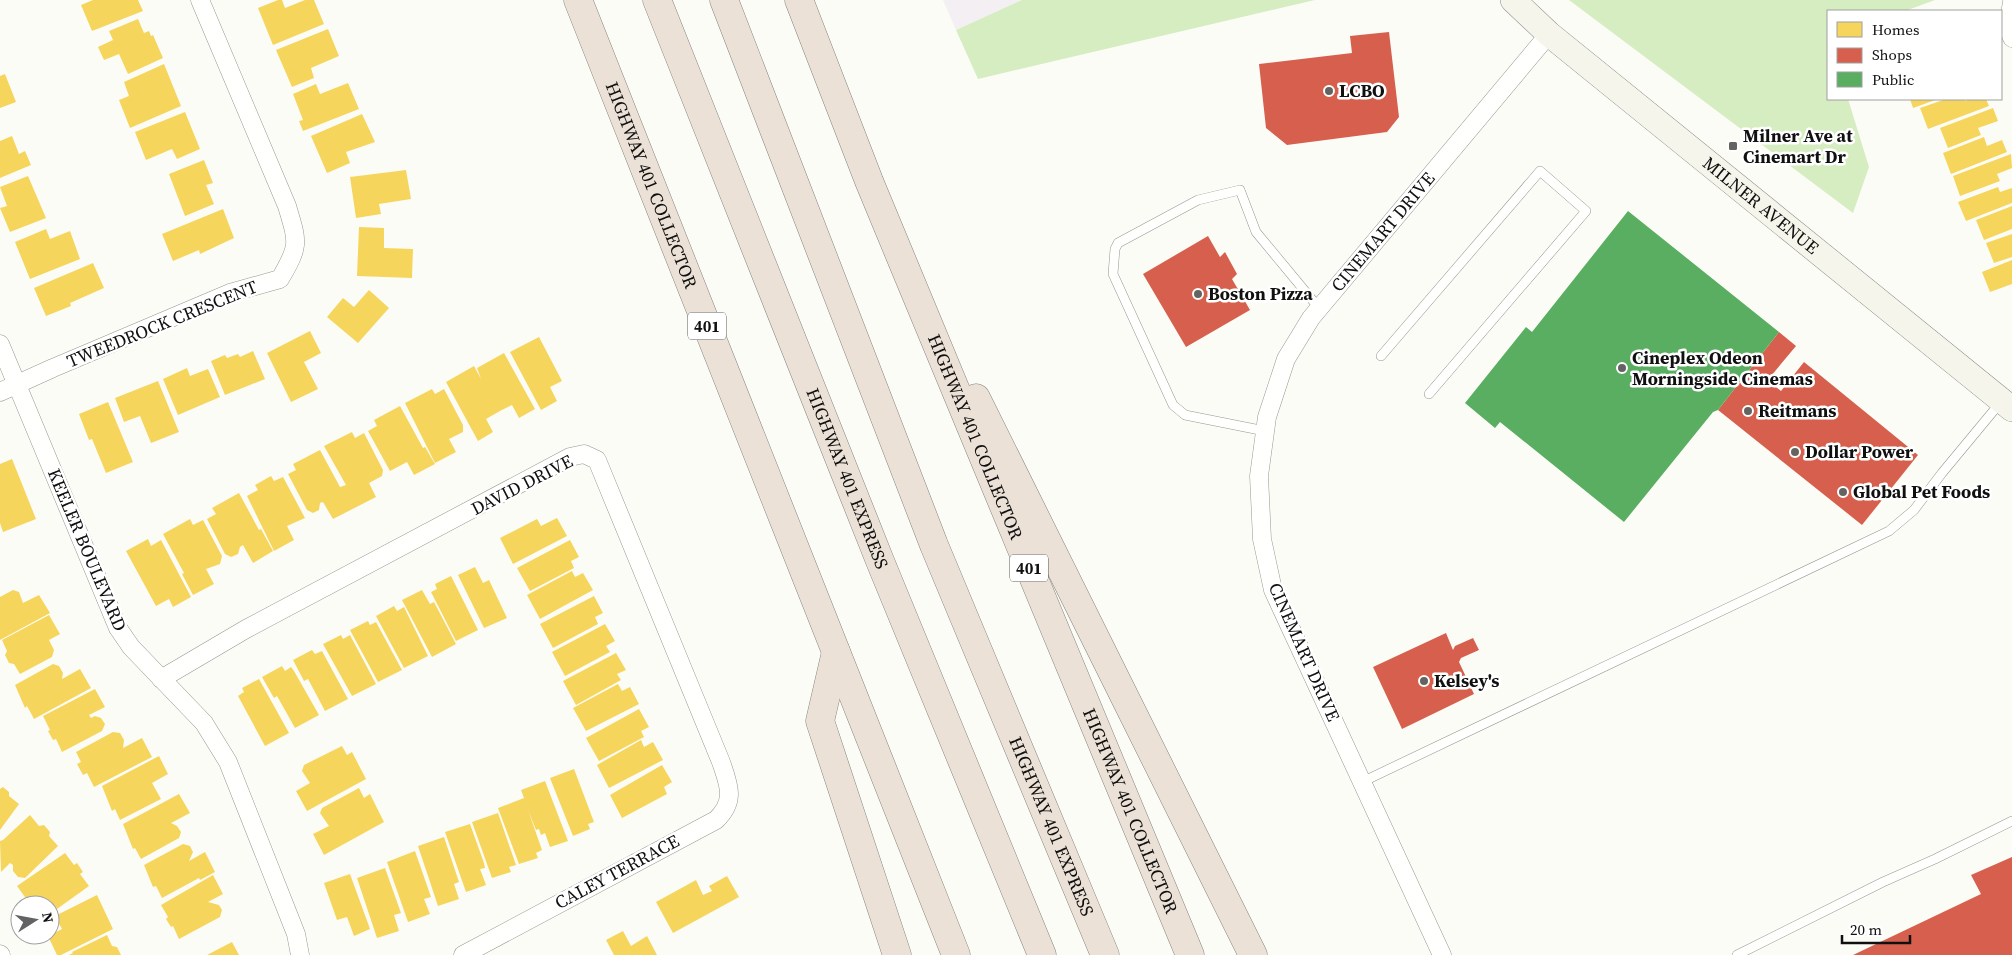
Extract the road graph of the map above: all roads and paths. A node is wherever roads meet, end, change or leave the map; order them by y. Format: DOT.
graph roads {
  1 [pos="200,0"];
  2 [pos="578,0"];
  3 [pos="657,0"];
  4 [pos="724,0"];
  5 [pos="799,0"];
  6 [pos="1513,0"];
  7 [pos="2012,2"];
  8 [pos="1549,34"];
  9 [pos="2012,38"];
  10 [pos="869,181"];
  11 [pos="1319,308"];
  12 [pos="0,344"];
  13 [pos="1381,356"];
  14 [pos="16,384"];
  15 [pos="0,392"];
  16 [pos="1429,394"];
  17 [pos="2009,400"];
  18 [pos="1266,431"];
  19 [pos="836,652"];
  20 [pos="161,678"];
  21 [pos="721,762"];
  22 [pos="1362,782"];
  23 [pos="2012,821"];
  24 [pos="300,955"];
  25 [pos="463,955"];
  26 [pos="897,955"];
  27 [pos="956,955"];
  28 [pos="1042,955"];
  29 [pos="1105,955"];
  30 [pos="1190,955"];
  31 [pos="1253,955"];
  32 [pos="1442,955"];
  33 [pos="1737,955"];
  1 -- 14 [label="street, TWEEDROCK CRESCENT"];
  2 -- 19 [label="highway, HIGHWAY 401 COLLECTOR / 401"];
  3 -- 28 [label="highway, HIGHWAY 401 EXPRESS"];
  4 -- 29 [label="highway, HIGHWAY 401 EXPRESS"];
  5 -- 10 [label="highway, HIGHWAY 401 COLLECTOR / 401"];
  6 -- 8 [label="main road, MILNER AVENUE"];
  7 -- 9 [label="street"];
  8 -- 11 [label="street, CINEMART DRIVE"];
  8 -- 17 [label="main road, MILNER AVENUE"];
  10 -- 30 [label="highway, HIGHWAY 401 COLLECTOR / 401"];
  10 -- 31 [label="highway"];
  11 -- 18 [label="street, CINEMART DRIVE"];
  11 -- 18 [label="lane"];
  12 -- 14 [label="street, KEELER BOULEVARD"];
  13 -- 16 [label="lane"];
  14 -- 15 [label="street, TWEEDROCK CRESCENT"];
  14 -- 20 [label="street, KEELER BOULEVARD"];
  17 -- 22 [label="lane"];
  18 -- 22 [label="street, CINEMART DRIVE"];
  19 -- 26 [label="highway"];
  19 -- 27 [label="highway, HIGHWAY 401 COLLECTOR / 401"];
  20 -- 21 [label="street, DAVID DRIVE"];
  20 -- 24 [label="street, KEELER BOULEVARD"];
  21 -- 25 [label="street, CALEY TERRACE"];
  22 -- 32 [label="street, CINEMART DRIVE"];
  23 -- 33 [label="lane"];
}
